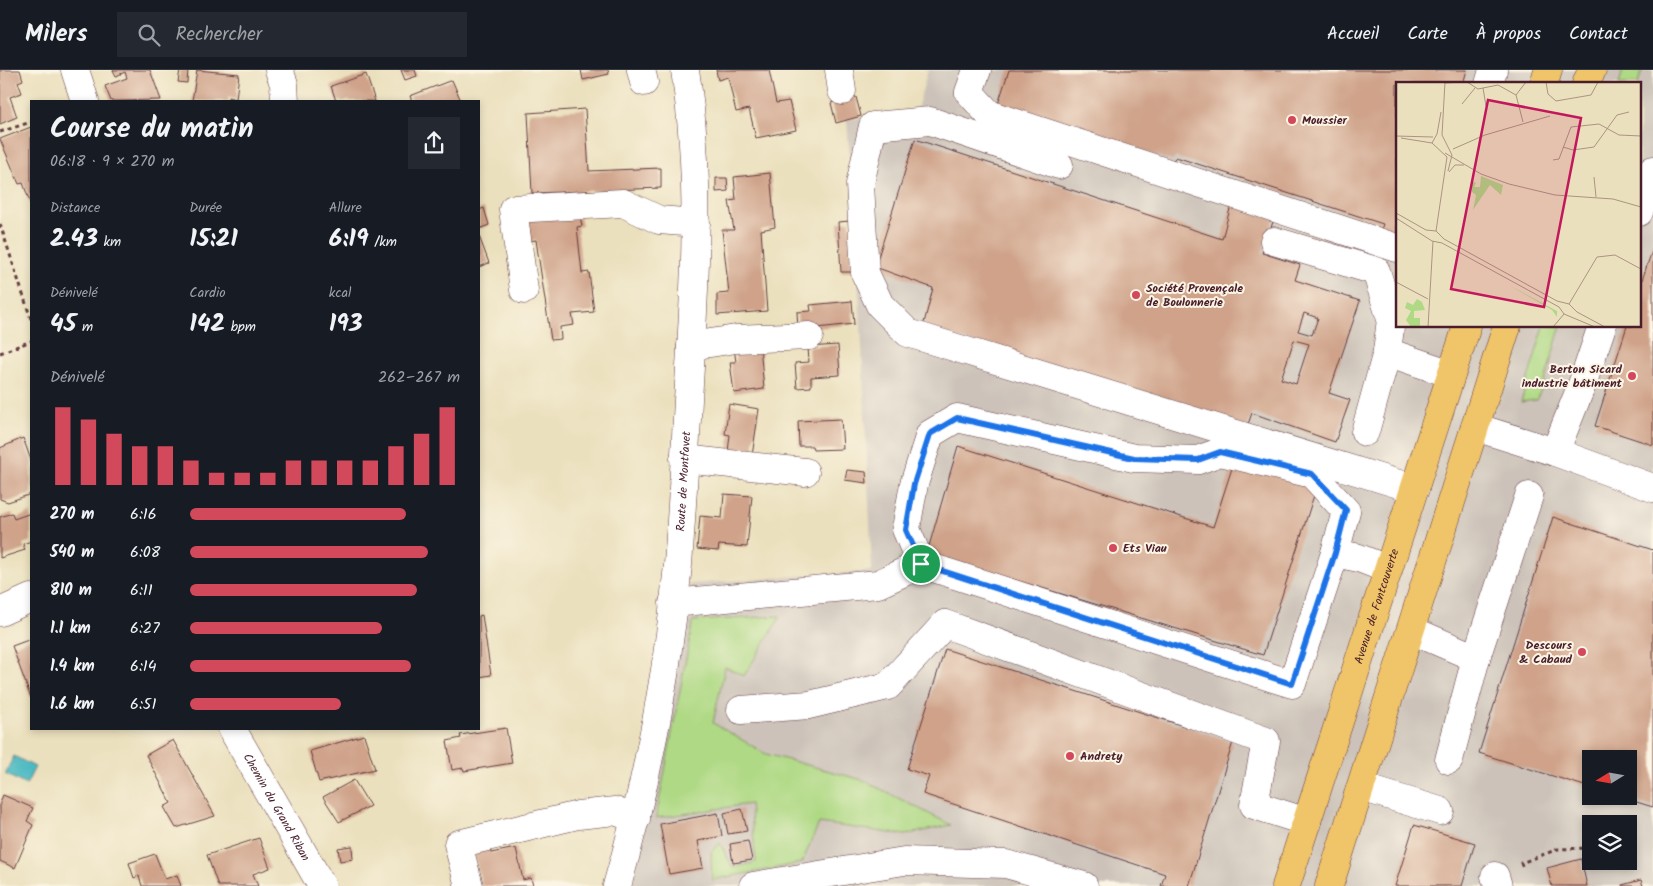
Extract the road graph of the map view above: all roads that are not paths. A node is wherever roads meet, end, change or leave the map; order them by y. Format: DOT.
graph roads {
  1 [pos="74,70"];
  2 [pos="279,70"];
  3 [pos="685,70"];
  4 [pos="977,70"];
  5 [pos="1592,70"];
  6 [pos="1587,82"];
  7 [pos="85,100"];
  8 [pos="286,100"];
  9 [pos="1060,165"];
  10 [pos="1653,170"];
  11 [pos="1640,209"];
  12 [pos="696,223"];
  13 [pos="1274,241"];
  14 [pos="1396,248"];
  15 [pos="524,290"];
  16 [pos="1466,328"];
  17 [pos="1506,328"];
  18 [pos="1601,328"];
  19 [pos="809,336"];
  20 [pos="691,346"];
  21 [pos="1387,352"];
  22 [pos="1451,374"];
  23 [pos="1475,427"];
  24 [pos="1365,432"];
  25 [pos="1555,452"];
  26 [pos="684,459"];
  27 [pos="806,472"];
  28 [pos="1653,488"];
  29 [pos="1415,489"];
  30 [pos="1529,496"];
  31 [pos="1335,553"];
  32 [pos="921,564"];
  33 [pos="1387,569"];
  34 [pos="30,598"];
  35 [pos="673,603"];
  36 [pos="0,612"];
  37 [pos="1411,630"];
  38 [pos="1476,658"];
  39 [pos="741,710"];
  40 [pos="233,730"];
  41 [pos="1449,760"];
  42 [pos="1361,787"];
  43 [pos="1440,810"];
  44 [pos="636,819"];
  45 [pos="1307,822"];
  46 [pos="322,886"];
  47 [pos="469,886"];
  48 [pos="617,886"];
  49 [pos="753,886"];
  50 [pos="1084,886"];
  51 [pos="1286,886"];
  52 [pos="1329,886"];
  1 -- 7 [label="street"];
  2 -- 8 [label="street"];
  3 -- 12 [label="street, Route de Montfavet"];
  4 -- 14 [label="street"];
  5 -- 6 [label="main road"];
  9 -- 29 [label="street"];
  10 -- 11 [label="street"];
  12 -- 15 [label="street"];
  12 -- 20 [label="street, Route de Montfavet"];
  13 -- 21 [label="street"];
  16 -- 22 [label="main road, Avenue de Fontcouverte"];
  17 -- 23 [label="main road"];
  18 -- 25 [label="street"];
  19 -- 20 [label="street"];
  20 -- 26 [label="street, Route de Montfavet"];
  21 -- 22 [label="street"];
  21 -- 24 [label="street"];
  22 -- 29 [label="main road, Avenue de Fontcouverte"];
  23 -- 25 [label="street"];
  23 -- 37 [label="main road"];
  25 -- 28 [label="street"];
  26 -- 27 [label="street"];
  26 -- 35 [label="street, Route de Montfavet"];
  29 -- 33 [label="main road, Avenue de Fontcouverte"];
  30 -- 38 [label="street"];
  31 -- 32 [label="street"];
  31 -- 32 [label="street"];
  31 -- 33 [label="street"];
  32 -- 35 [label="street"];
  33 -- 45 [label="main road, Avenue de Fontcouverte"];
  34 -- 36 [label="street"];
  35 -- 44 [label="street, Route de Montfavet"];
  37 -- 38 [label="street"];
  37 -- 42 [label="main road"];
  38 -- 41 [label="street"];
  39 -- 45 [label="street"];
  40 -- 46 [label="street, Chemin du Grand Riban"];
  42 -- 43 [label="street"];
  42 -- 52 [label="main road"];
  44 -- 47 [label="street"];
  44 -- 48 [label="street, Route de Montfavet"];
  45 -- 51 [label="main road, Avenue de Fontcouverte"];
  49 -- 50 [label="street"];
}
